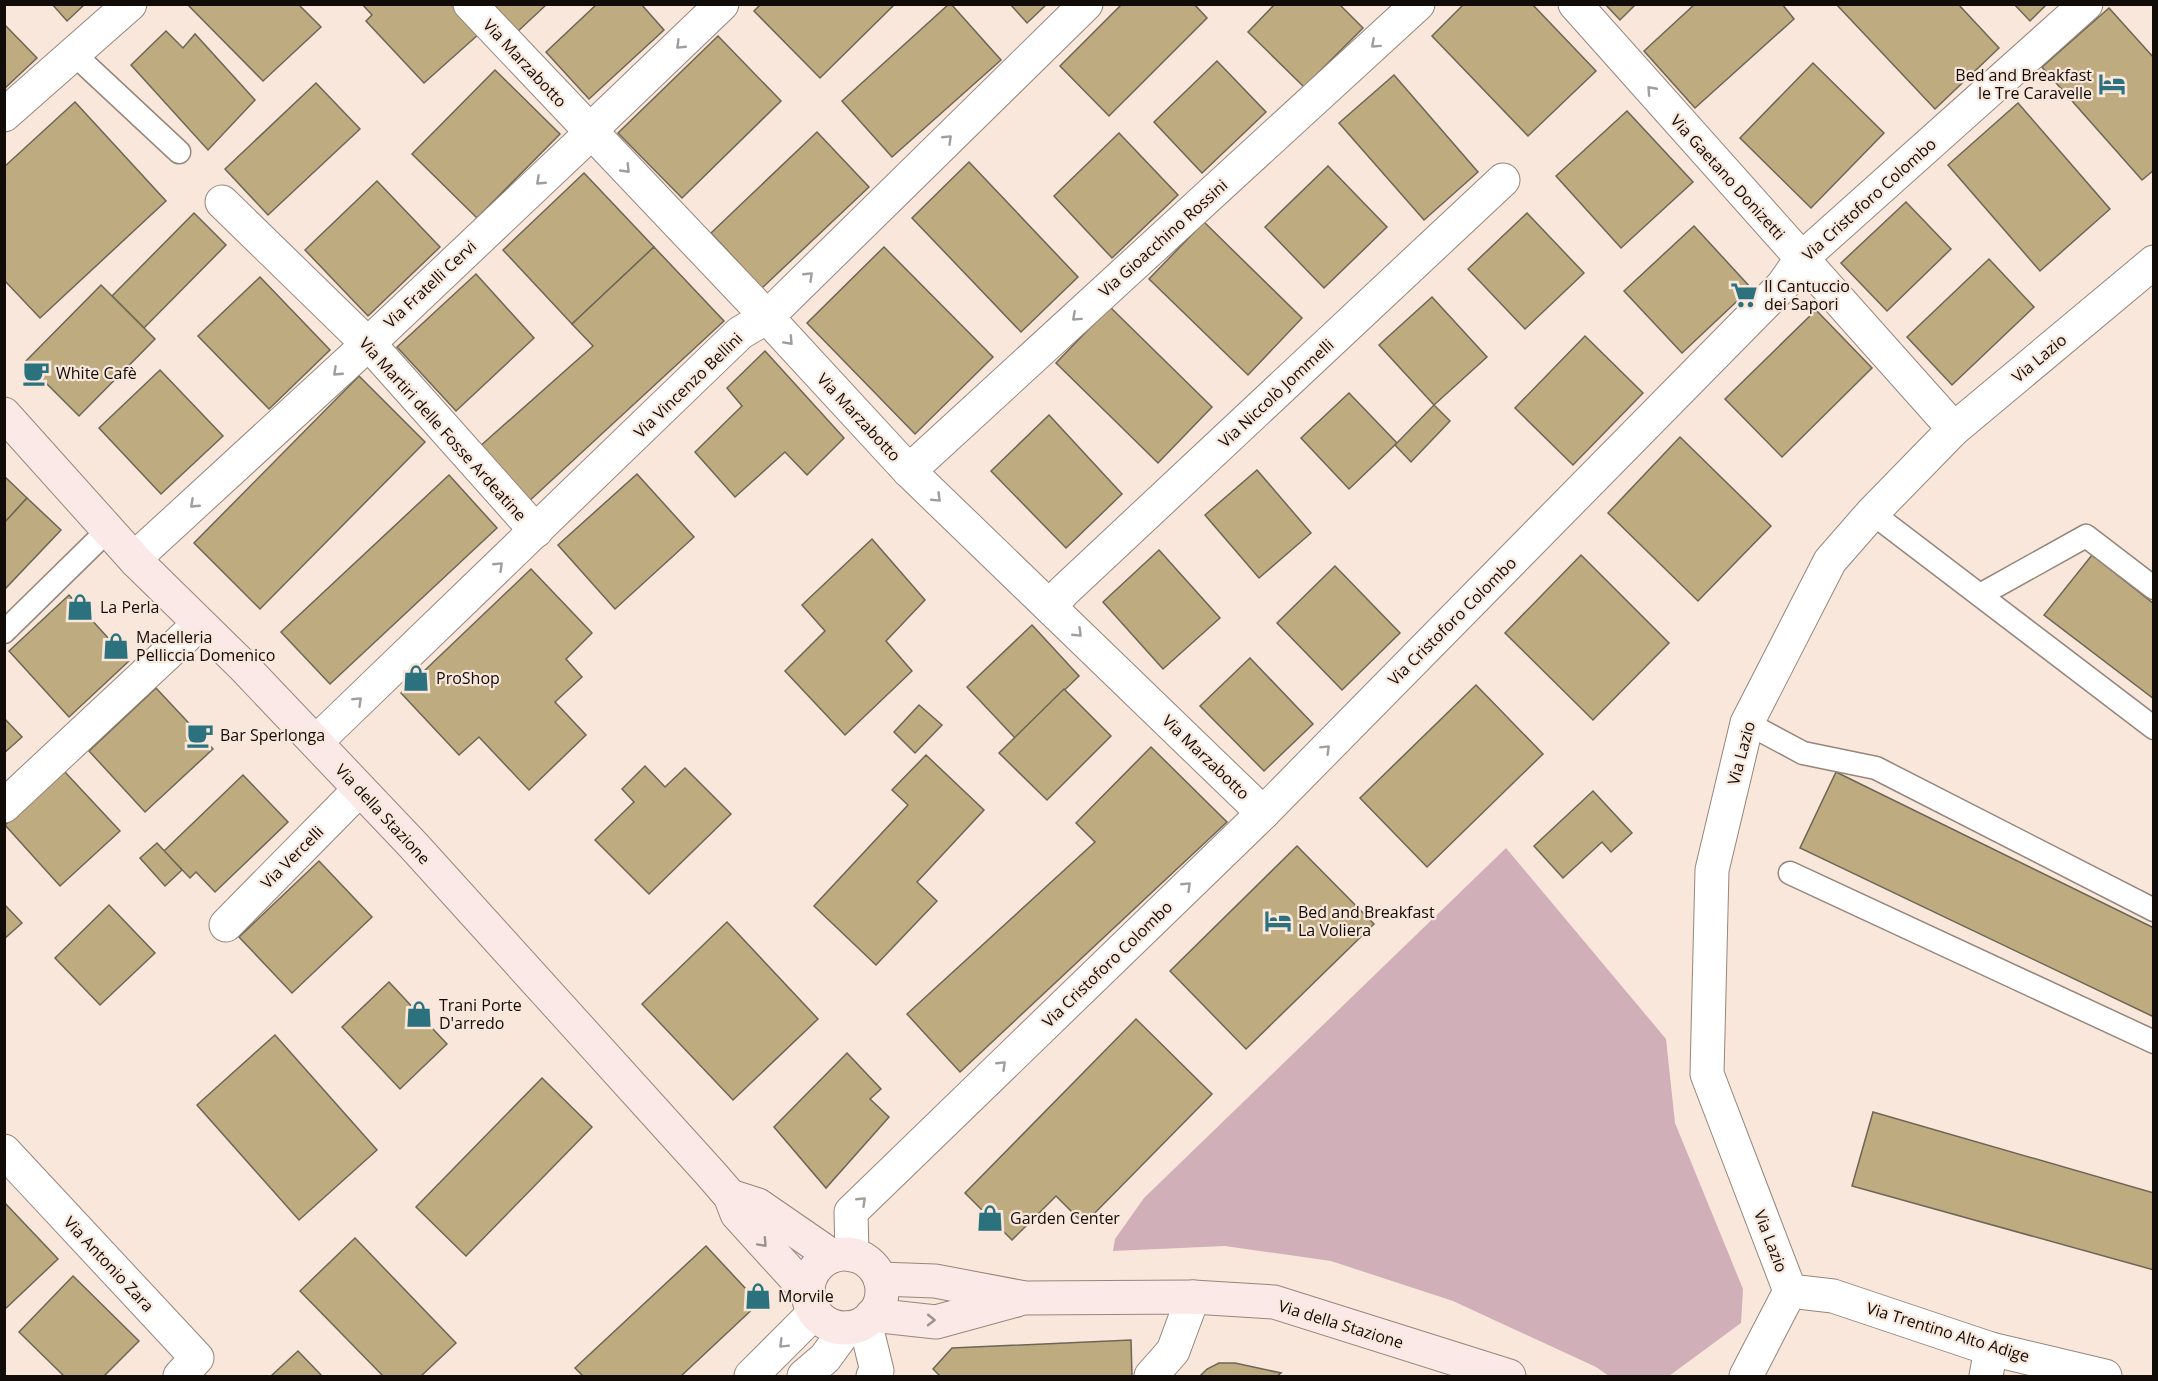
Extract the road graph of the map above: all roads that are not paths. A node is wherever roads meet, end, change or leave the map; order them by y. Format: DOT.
graph roads {
  1 [pos="130,4"];
  2 [pos="470,4"];
  3 [pos="722,4"];
  4 [pos="1086,4"];
  5 [pos="1418,4"];
  6 [pos="1575,4"];
  7 [pos="2086,4"];
  8 [pos="74,54"];
  9 [pos="4,115"];
  10 [pos="591,133"];
  11 [pos="179,152"];
  12 [pos="1503,180"];
  13 [pos="222,202"];
  14 [pos="1801,259"];
  15 [pos="2154,262"];
  16 [pos="767,317"];
  17 [pos="368,344"];
  18 [pos="4,414"];
  19 [pos="1954,429"];
  20 [pos="909,471"];
  21 [pos="1872,513"];
  22 [pos="108,530"];
  23 [pos="536,531"];
  24 [pos="136,561"];
  25 [pos="2154,588"];
  26 [pos="1980,595"];
  27 [pos="1050,607"];
  28 [pos="200,624"];
  29 [pos="4,632"];
  30 [pos="1748,723"];
  31 [pos="2154,728"];
  32 [pos="316,742"];
  33 [pos="359,789"];
  34 [pos="4,806"];
  35 [pos="1263,813"];
  36 [pos="1790,873"];
  37 [pos="2154,910"];
  38 [pos="226,925"];
  39 [pos="2154,1042"];
  40 [pos="4,1151"];
  41 [pos="730,1196"];
  42 [pos="842,1256"];
  43 [pos="880,1280"];
  44 [pos="1790,1291"];
  45 [pos="1193,1297"];
  46 [pos="1025,1298"];
  47 [pos="811,1302"];
  48 [pos="862,1322"];
  49 [pos="1988,1363"];
  50 [pos="1508,1376"];
  51 [pos="180,1377"];
  52 [pos="752,1377"];
  53 [pos="804,1377"];
  54 [pos="873,1377"];
  55 [pos="1151,1377"];
  56 [pos="1746,1377"];
  57 [pos="2105,1377"];
  1 -- 8 [label="street"];
  2 -- 10 [label="street, Via Marzabotto"];
  3 -- 10 [label="street, Via Fratelli Cervi, one-way"];
  16 -- 4 [label="street, Via Vincenzo Bellini, one-way"];
  5 -- 20 [label="street, Via Gioacchino Rossini, one-way"];
  14 -- 6 [label="street, Via Gaetano Donizetti, one-way"];
  7 -- 14 [label="street, Via Cristoforo Colombo"];
  8 -- 9 [label="street"];
  8 -- 11 [label="lane"];
  10 -- 16 [label="street, Via Marzabotto, one-way"];
  10 -- 17 [label="street, Via Fratelli Cervi, one-way"];
  12 -- 27 [label="street, Via Niccolò Jommelli"];
  13 -- 17 [label="street, Via Martiri delle Fosse Ardeatine"];
  14 -- 19 [label="street, Via Gaetano Donizetti"];
  35 -- 14 [label="street, Via Cristoforo Colombo, one-way"];
  15 -- 19 [label="street, Via Lazio"];
  16 -- 20 [label="street, Via Marzabotto, one-way"];
  16 -- 23 [label="street, Via Vincenzo Bellini"];
  17 -- 23 [label="street, Via Martiri delle Fosse Ardeatine"];
  17 -- 24 [label="street, Via Fratelli Cervi, one-way"];
  18 -- 22 [label="street, Via della Stazione"];
  19 -- 21 [label="street, Via Lazio"];
  20 -- 27 [label="street, Via Marzabotto, one-way"];
  21 -- 26 [label="lane"];
  21 -- 30 [label="street, Via Lazio"];
  22 -- 24 [label="street, Via della Stazione"];
  22 -- 29 [label="lane"];
  32 -- 23 [label="street, Via Vincenzo Bellini, one-way"];
  24 -- 28 [label="street, Via della Stazione"];
  25 -- 26 [label="lane"];
  26 -- 31 [label="lane"];
  27 -- 35 [label="street, Via Marzabotto, one-way"];
  28 -- 32 [label="street, Via della Stazione"];
  28 -- 34 [label="street"];
  30 -- 37 [label="lane"];
  30 -- 44 [label="street, Via Lazio"];
  32 -- 33 [label="street, Via della Stazione"];
  33 -- 38 [label="street, Via Vercelli"];
  33 -- 41 [label="street, Via della Stazione"];
  42 -- 35 [label="street, Via Cristoforo Colombo, one-way"];
  36 -- 39 [label="lane"];
  40 -- 51 [label="street, Via Antonio Zara"];
  41 -- 42 [label="street, Via della Stazione"];
  41 -- 47 [label="street, Via della Stazione, one-way"];
  42 -- 43 [label="street"];
  42 -- 47 [label="street"];
  43 -- 46 [label="street, Via della Stazione"];
  43 -- 48 [label="street"];
  44 -- 49 [label="street, Via Trentino Alto Adige"];
  44 -- 56 [label="street, Via Lazio"];
  45 -- 46 [label="street, Via della Stazione"];
  45 -- 50 [label="street, Via della Stazione"];
  45 -- 55 [label="street"];
  48 -- 46 [label="street, Via della Stazione, one-way"];
  47 -- 48 [label="street"];
  47 -- 52 [label="street, one-way"];
  48 -- 53 [label="street"];
  48 -- 54 [label="street"];
  49 -- 57 [label="street, Via Trentino Alto Adige"];
}
